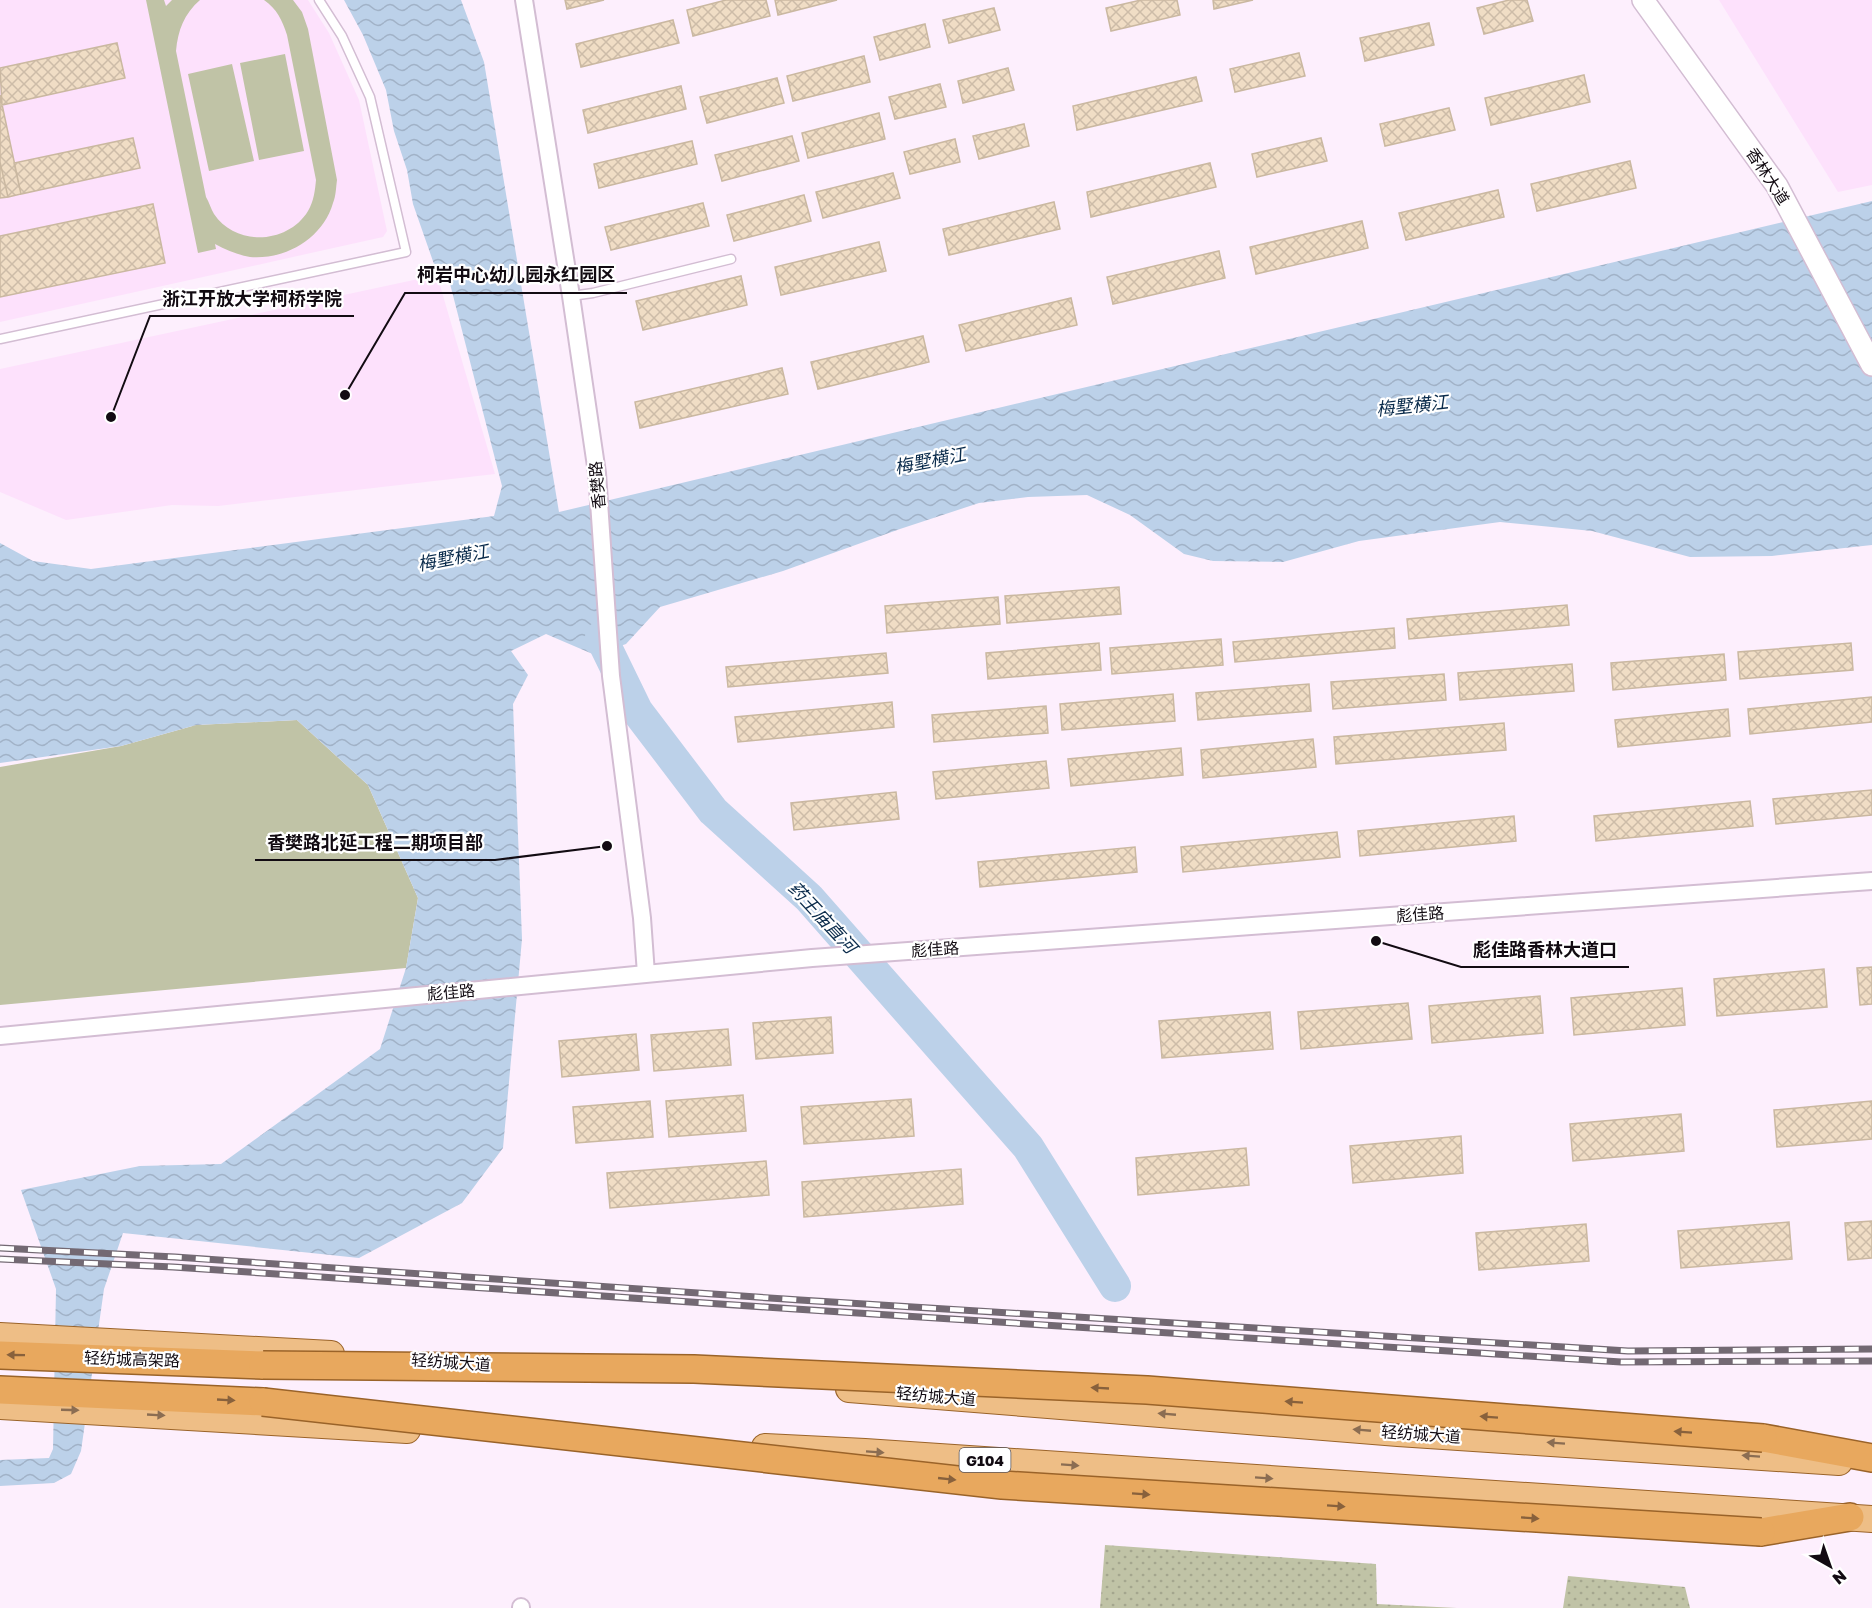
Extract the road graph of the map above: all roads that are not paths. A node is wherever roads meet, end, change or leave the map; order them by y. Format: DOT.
graph roads {
  1 [pos="319,0"];
  2 [pos="524,0"];
  3 [pos="1643,0"];
  4 [pos="731,259"];
  5 [pos="571,296"];
  6 [pos="0,339"];
  7 [pos="1872,365"];
  8 [pos="1872,881"];
  9 [pos="646,974"];
  10 [pos="0,1036"];
  11 [pos="0,1336"];
  12 [pos="0,1355"];
  13 [pos="0,1390"];
  14 [pos="0,1406"];
  15 [pos="1872,1458"];
  16 [pos="1872,1463"];
  17 [pos="1861,1518"];
  1 -- 6 [label="lane"];
  2 -- 5 [label="street, 香樊路"];
  3 -- 7 [label="street, 香林大道"];
  4 -- 5 [label="lane"];
  5 -- 9 [label="street, 香樊路"];
  8 -- 9 [label="street, 彪佳路"];
  9 -- 10 [label="street, 彪佳路"];
  16 -- 11 [label="main road, 轻纺城大道, one-way"];
  15 -- 12 [label="highway, 轻纺城高架路, one-way, bridge"];
  13 -- 17 [label="highway, one-way, bridge"];
  14 -- 17 [label="main road, G104, one-way"];
}
